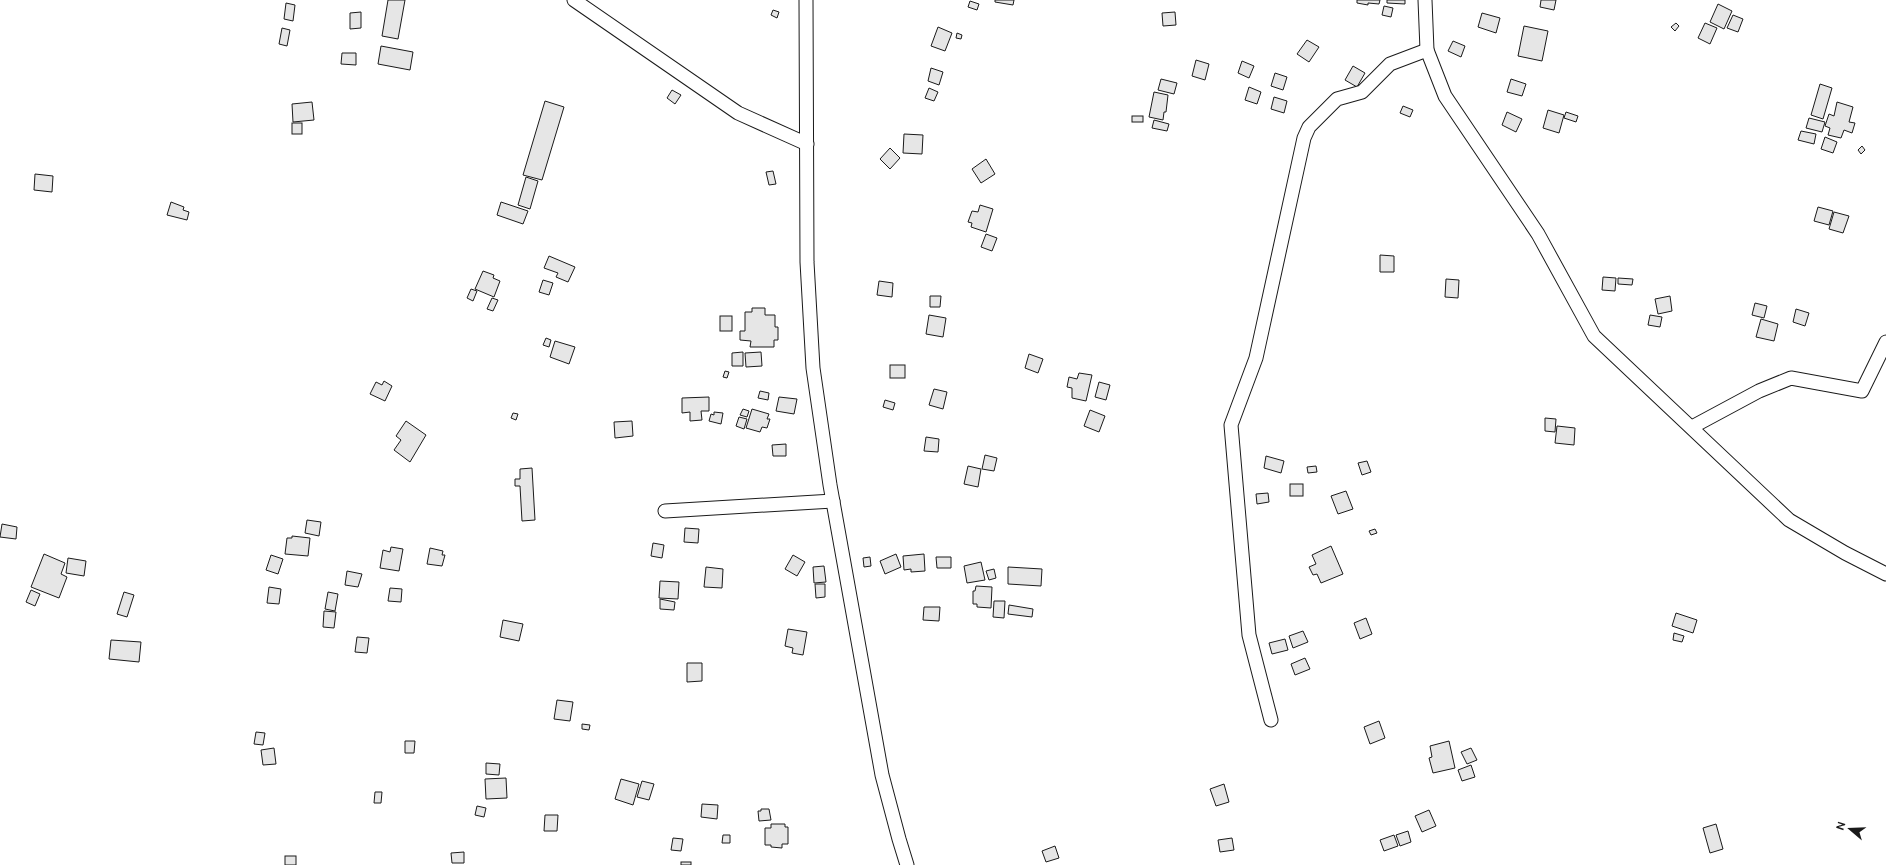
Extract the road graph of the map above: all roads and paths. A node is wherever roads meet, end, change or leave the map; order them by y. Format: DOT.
graph roads {
  1 [pos="574,0"];
  2 [pos="806,0"];
  3 [pos="1426,0"];
  4 [pos="1427,50"];
  5 [pos="807,144"];
  6 [pos="1886,342"];
  7 [pos="1692,427"];
  8 [pos="833,501"];
  9 [pos="665,511"];
  10 [pos="1886,574"];
  11 [pos="1271,720"];
  12 [pos="907,865"];
  1 -- 5 [label="street"];
  2 -- 5 [label="street"];
  3 -- 4 [label="street"];
  4 -- 7 [label="street"];
  4 -- 11 [label="street"];
  5 -- 8 [label="street"];
  6 -- 7 [label="street"];
  7 -- 10 [label="street"];
  8 -- 9 [label="street"];
  8 -- 12 [label="street"];
}
